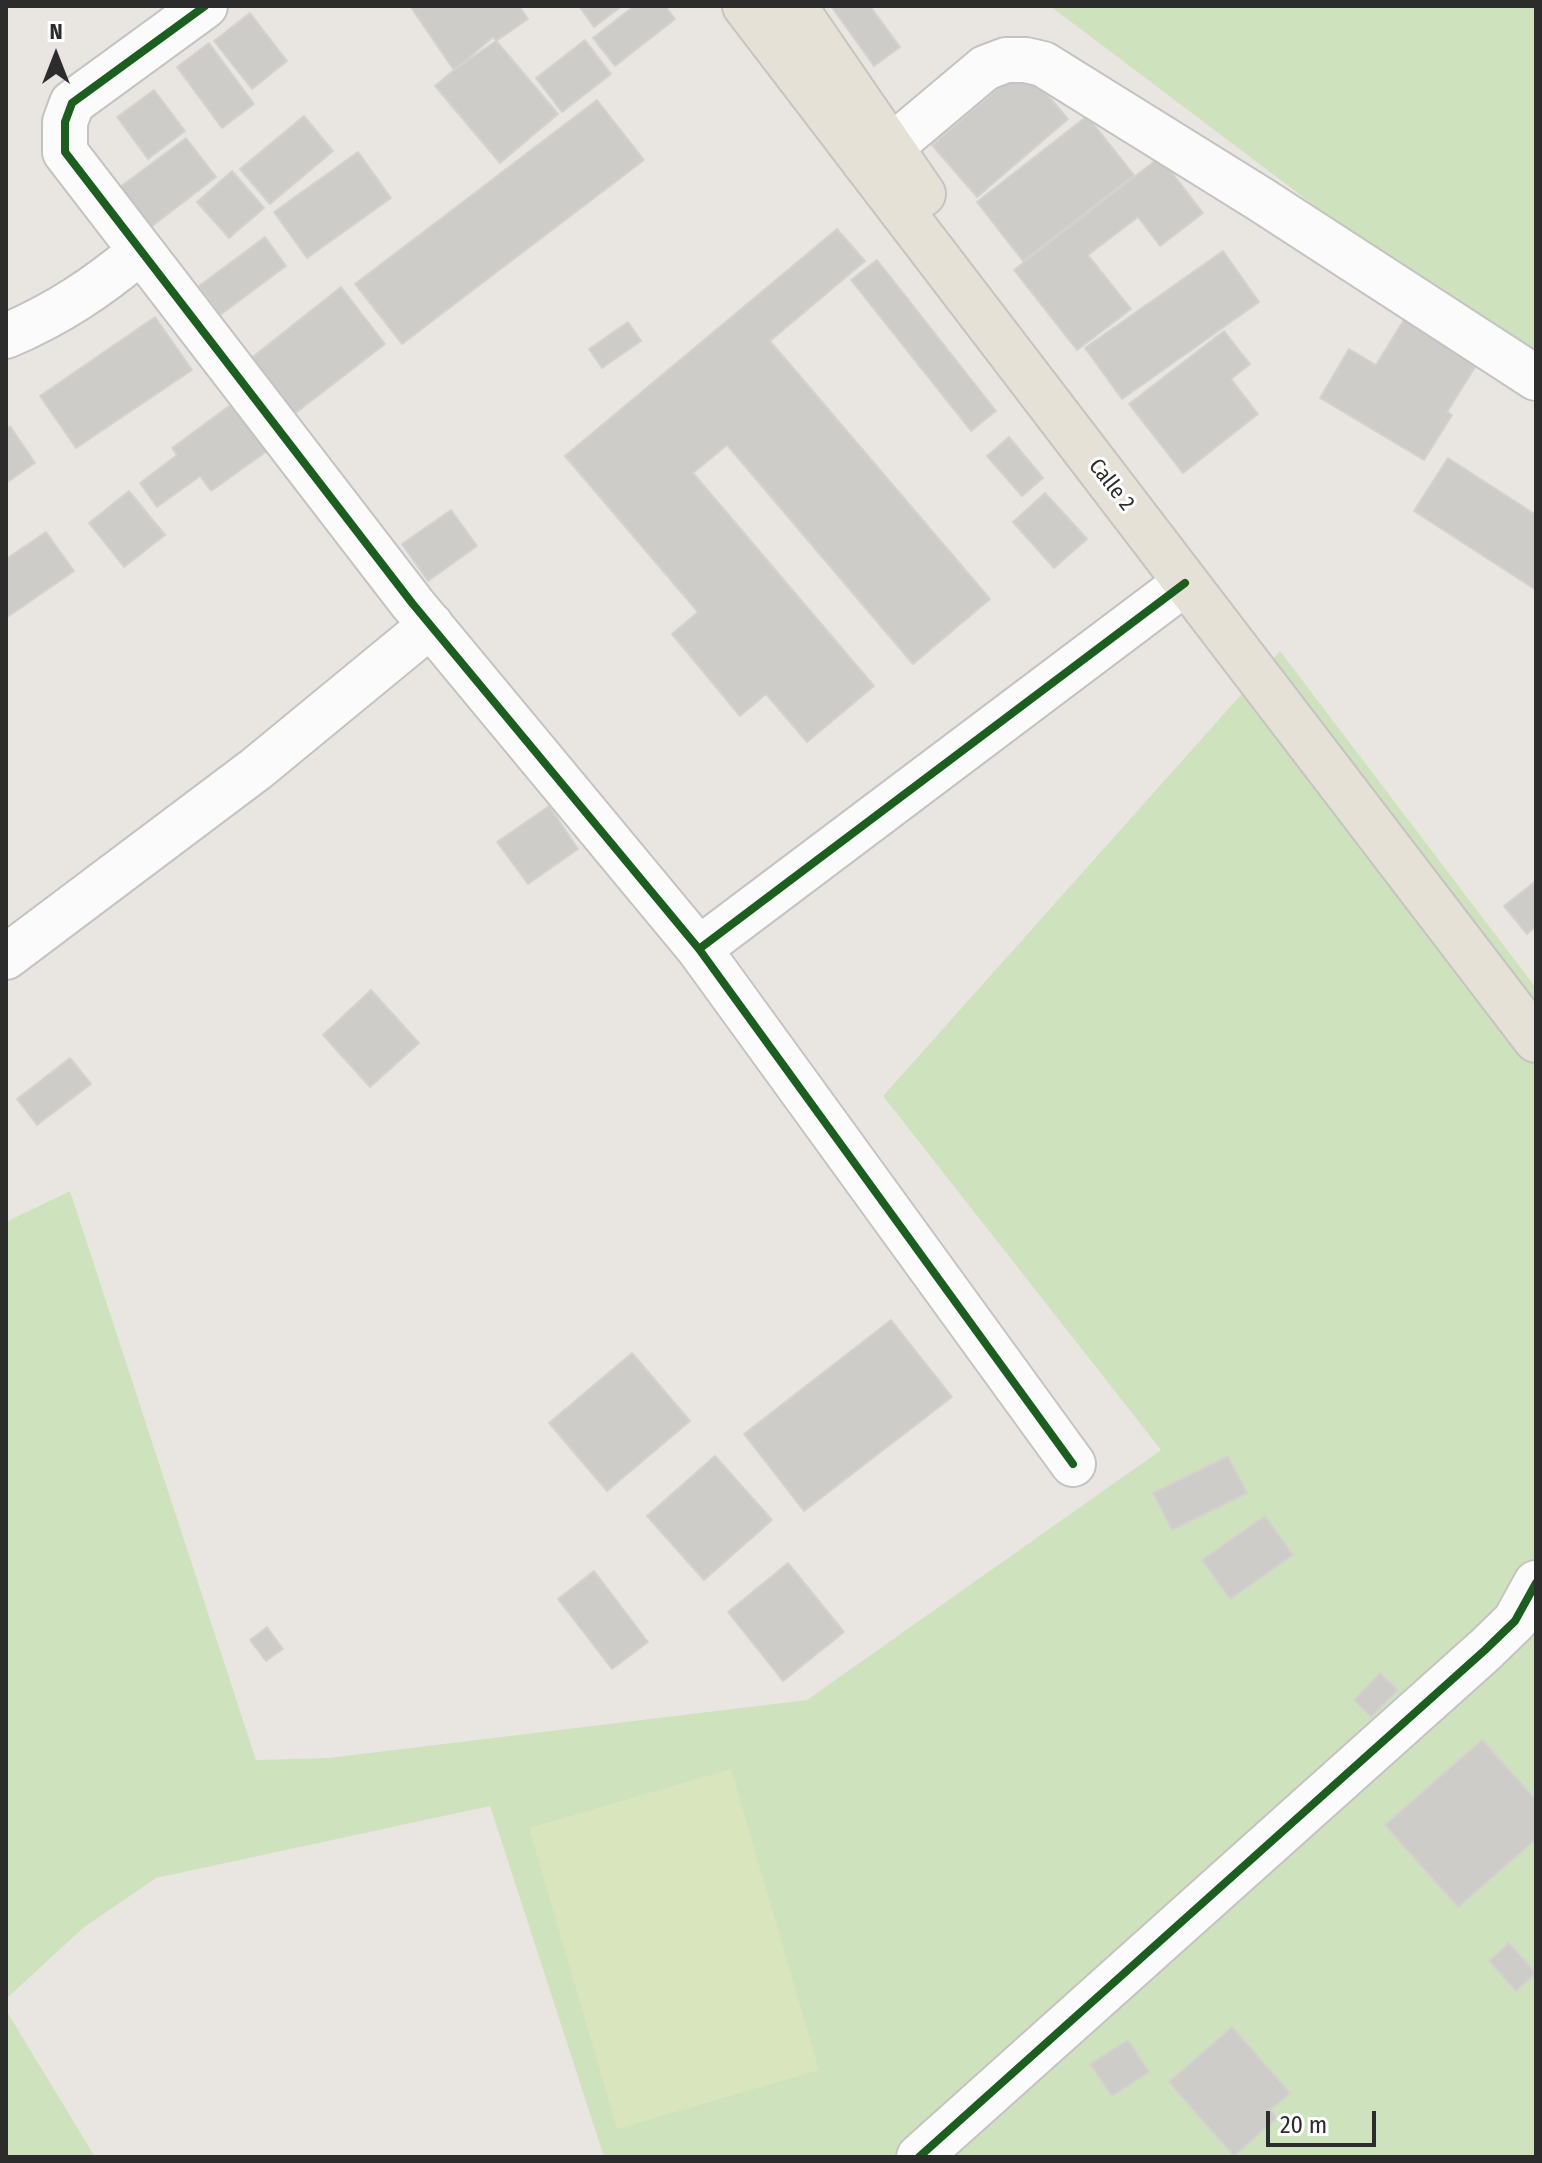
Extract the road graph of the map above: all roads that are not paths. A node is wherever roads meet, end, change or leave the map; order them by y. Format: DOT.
graph roads {
  1 [pos="205,6"];
  2 [pos="745,6"];
  3 [pos="794,6"];
  4 [pos="878,155"];
  5 [pos="141,251"];
  6 [pos="6,336"];
  7 [pos="1536,378"];
  8 [pos="1185,583"];
  9 [pos="431,625"];
  10 [pos="699,949"];
  11 [pos="6,957"];
  12 [pos="1536,1040"];
  13 [pos="1073,1464"];
  14 [pos="1536,1583"];
  15 [pos="919,2157"];
  1 -- 5 [label="street"];
  2 -- 4 [label="main road, Calle 2"];
  3 -- 4 [label="main road, Calle 2"];
  4 -- 7 [label="street"];
  4 -- 8 [label="main road, Calle 2"];
  5 -- 6 [label="street"];
  5 -- 9 [label="street"];
  8 -- 10 [label="street"];
  8 -- 12 [label="main road, Calle 2"];
  9 -- 10 [label="street"];
  9 -- 11 [label="street"];
  10 -- 13 [label="street"];
  14 -- 15 [label="street"];
}
